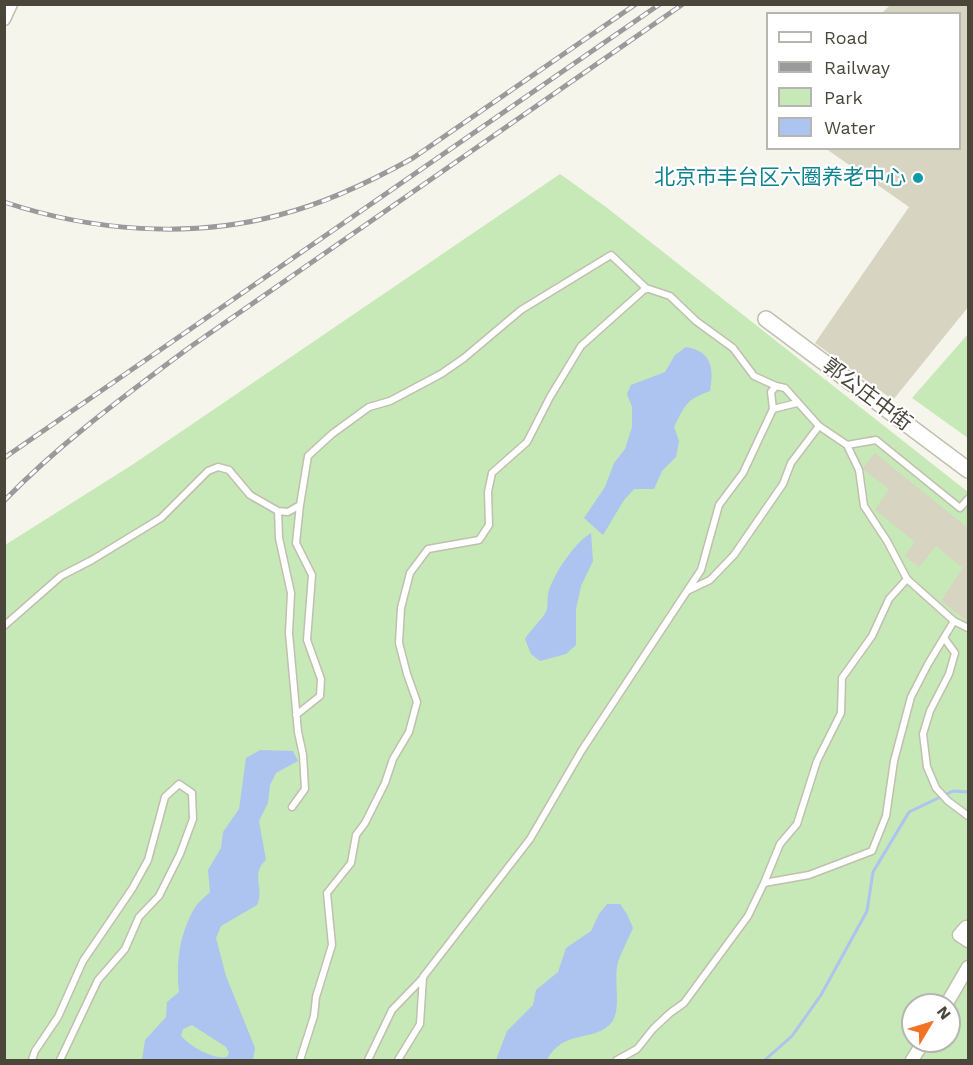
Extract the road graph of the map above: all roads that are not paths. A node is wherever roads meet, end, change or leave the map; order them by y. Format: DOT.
graph roads {
  1 [pos="11,4"];
  2 [pos="4,19"];
  3 [pos="647,289"];
  4 [pos="766,319"];
  5 [pos="776,386"];
  6 [pos="797,403"];
  7 [pos="773,409"];
  8 [pos="819,426"];
  9 [pos="847,445"];
  10 [pos="969,470"];
  11 [pos="969,499"];
  12 [pos="300,505"];
  13 [pos="278,511"];
  14 [pos="907,579"];
  15 [pos="687,591"];
  16 [pos="954,621"];
  17 [pos="4,626"];
  18 [pos="969,628"];
  19 [pos="944,638"];
  20 [pos="296,715"];
  21 [pos="292,807"];
  22 [pos="969,816"];
  23 [pos="764,883"];
  24 [pos="969,927"];
  25 [pos="969,941"];
  26 [pos="969,968"];
  27 [pos="423,977"];
  28 [pos="953,993"];
  29 [pos="32,1060"];
  30 [pos="60,1060"];
  31 [pos="300,1060"];
  32 [pos="368,1060"];
  33 [pos="398,1060"];
  34 [pos="617,1060"];
  1 -- 2 [label="street"];
  3 -- 5 [label="lane"];
  3 -- 12 [label="lane"];
  3 -- 31 [label="lane"];
  4 -- 10 [label="street, 郭公庄中街"];
  5 -- 6 [label="lane"];
  5 -- 7 [label="lane"];
  6 -- 7 [label="lane"];
  6 -- 8 [label="lane"];
  7 -- 15 [label="lane"];
  8 -- 9 [label="lane"];
  8 -- 15 [label="lane"];
  9 -- 11 [label="lane"];
  9 -- 14 [label="lane"];
  12 -- 13 [label="lane"];
  12 -- 20 [label="lane"];
  13 -- 17 [label="lane"];
  13 -- 20 [label="lane"];
  14 -- 16 [label="lane"];
  14 -- 23 [label="lane"];
  15 -- 27 [label="lane"];
  16 -- 18 [label="lane"];
  16 -- 19 [label="lane"];
  19 -- 22 [label="lane"];
  19 -- 23 [label="lane"];
  20 -- 21 [label="lane"];
  23 -- 34 [label="lane"];
  24 -- 25 [label="street"];
  26 -- 28 [label="street"];
  27 -- 32 [label="lane"];
  27 -- 33 [label="lane"];
  29 -- 30 [label="lane"];
}
